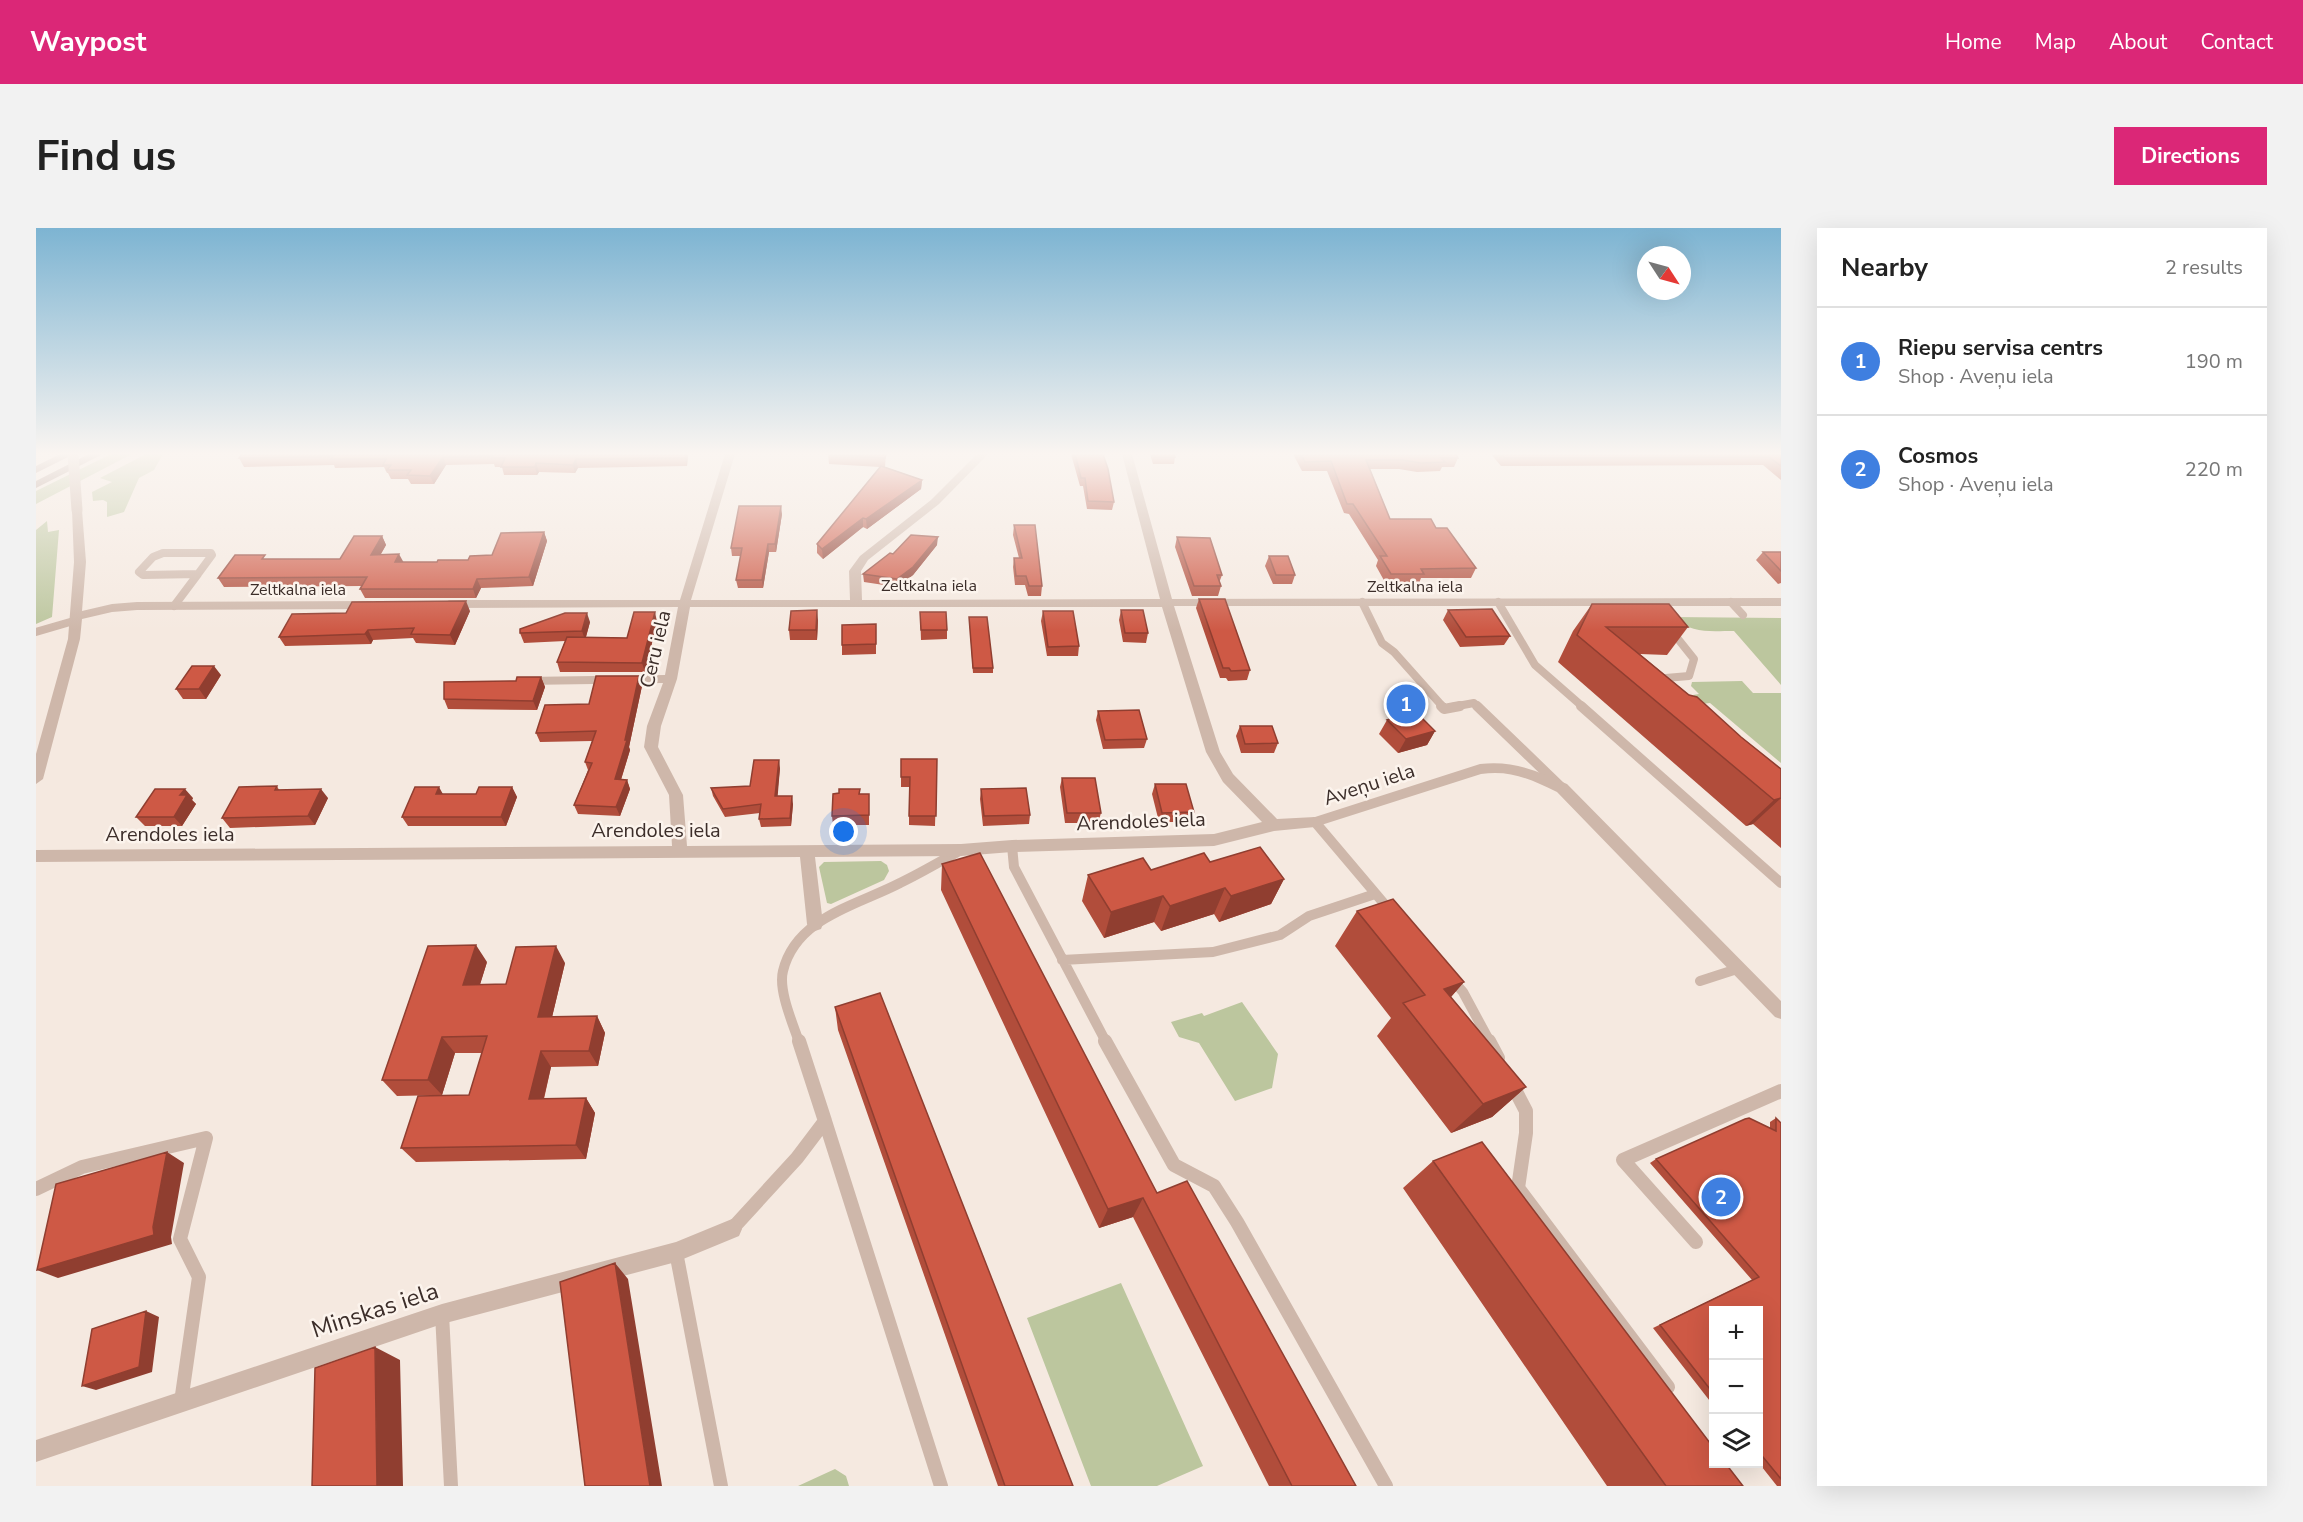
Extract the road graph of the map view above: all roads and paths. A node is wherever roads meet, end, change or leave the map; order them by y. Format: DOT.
graph roads {
  1 [pos="77,513"];
  2 [pos="712,513"];
  3 [pos="921,513"];
  4 [pos="1143,513"];
  5 [pos="198,573"];
  6 [pos="685,602"];
  7 [pos="856,602"];
  8 [pos="1167,602"];
  9 [pos="1362,602"];
  10 [pos="1498,602"];
  11 [pos="1650,602"];
  12 [pos="1731,602"];
  13 [pos="1781,602"];
  14 [pos="388,604"];
  15 [pos="436,604"];
  16 [pos="174,606"];
  17 [pos="1743,615"];
  18 [pos="77,618"];
  19 [pos="36,632"];
  20 [pos="671,679"];
  21 [pos="514,681"];
  22 [pos="1654,688"];
  23 [pos="36,779"];
  24 [pos="1562,788"];
  25 [pos="1315,822"];
  26 [pos="1274,825"];
  27 [pos="1012,846"];
  28 [pos="680,850"];
  29 [pos="807,850"];
  30 [pos="961,850"];
  31 [pos="36,856"];
  32 [pos="1781,884"];
  33 [pos="1375,894"];
  34 [pos="815,924"];
  35 [pos="1404,927"];
  36 [pos="1062,960"];
  37 [pos="1441,968"];
  38 [pos="1737,969"];
  39 [pos="1700,981"];
  40 [pos="1781,1012"];
  41 [pos="1781,1091"];
  42 [pos="825,1121"];
  43 [pos="36,1189"];
  44 [pos="732,1228"];
  45 [pos="1696,1242"];
  46 [pos="676,1252"];
  47 [pos="442,1314"];
  48 [pos="1675,1398"];
  49 [pos="181,1402"];
  50 [pos="36,1451"];
  51 [pos="450,1486"];
  52 [pos="721,1486"];
  53 [pos="941,1486"];
  54 [pos="1386,1486"];
  1 -- 18 [label="street, bridge"];
  2 -- 6 [label="street, Ceru iela"];
  3 -- 7 [label="street"];
  4 -- 8 [label="street"];
  5 -- 5 [label="lane"];
  5 -- 16 [label="lane"];
  6 -- 7 [label="street, Zeltkalna iela"];
  6 -- 15 [label="street, Zeltkalna iela"];
  6 -- 20 [label="street, Ceru iela"];
  7 -- 8 [label="street, Zeltkalna iela"];
  8 -- 9 [label="street, Zeltkalna iela"];
  8 -- 26 [label="street"];
  9 -- 10 [label="street, Zeltkalna iela"];
  9 -- 24 [label="lane"];
  10 -- 11 [label="street, Zeltkalna iela"];
  10 -- 32 [label="lane"];
  11 -- 12 [label="street, Zeltkalna iela"];
  11 -- 22 [label="lane"];
  12 -- 13 [label="street, Zeltkalna iela"];
  12 -- 17 [label="lane"];
  14 -- 16 [label="street, Zeltkalna iela"];
  16 -- 18 [label="street, Zeltkalna iela"];
  18 -- 19 [label="lane"];
  18 -- 23 [label="street"];
  20 -- 21 [label="street"];
  20 -- 28 [label="street, Ceru iela"];
  24 -- 25 [label="street, Aveņu iela"];
  24 -- 38 [label="street, Aveņu iela"];
  25 -- 26 [label="street, Aveņu iela"];
  25 -- 33 [label="lane"];
  26 -- 27 [label="street, Arendoles iela"];
  27 -- 30 [label="street, Arendoles iela"];
  27 -- 36 [label="lane"];
  28 -- 29 [label="street, Arendoles iela"];
  28 -- 31 [label="street, Arendoles iela"];
  29 -- 30 [label="street, Arendoles iela"];
  29 -- 34 [label="street"];
  30 -- 34 [label="lane"];
  33 -- 35 [label="lane"];
  33 -- 36 [label="lane"];
  34 -- 42 [label="lane"];
  36 -- 54 [label="lane"];
  37 -- 48 [label="lane"];
  38 -- 39 [label="lane"];
  38 -- 40 [label="street, Aveņu iela"];
  41 -- 45 [label="lane"];
  42 -- 44 [label="lane"];
  42 -- 53 [label="lane"];
  43 -- 49 [label="lane"];
  44 -- 46 [label="street, Minskas iela"];
  46 -- 47 [label="street, Minskas iela"];
  46 -- 52 [label="lane"];
  47 -- 49 [label="street, Minskas iela"];
  47 -- 51 [label="lane"];
  49 -- 50 [label="street, Minskas iela"];
}
